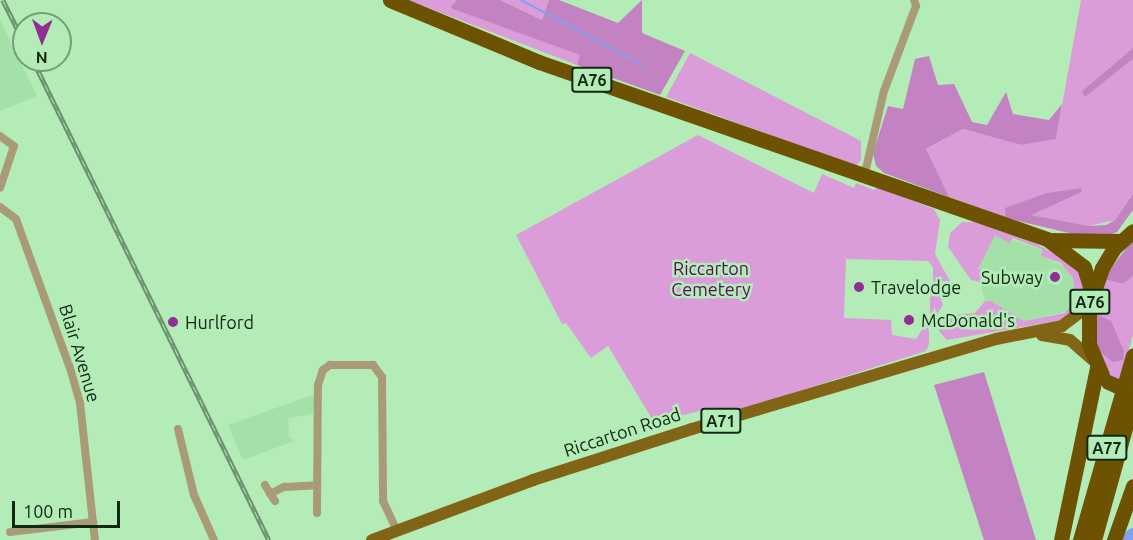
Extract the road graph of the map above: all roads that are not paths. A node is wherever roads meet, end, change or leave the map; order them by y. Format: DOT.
graph roads {
  1 [pos="390,0"];
  2 [pos="914,0"];
  3 [pos="0,136"];
  4 [pos="865,173"];
  5 [pos="0,188"];
  6 [pos="0,207"];
  7 [pos="1129,233"];
  8 [pos="1047,239"];
  9 [pos="1090,299"];
  10 [pos="1026,335"];
  11 [pos="1133,355"];
  12 [pos="1095,364"];
  13 [pos="1133,393"];
  14 [pos="1133,399"];
  15 [pos="178,429"];
  16 [pos="317,485"];
  17 [pos="1133,486"];
  18 [pos="270,493"];
  19 [pos="317,513"];
  20 [pos="93,522"];
  21 [pos="397,531"];
  22 [pos="10,532"];
  23 [pos="1095,537"];
  24 [pos="95,540"];
  25 [pos="214,540"];
  26 [pos="372,540"];
  27 [pos="1061,540"];
  28 [pos="1080,540"];
  29 [pos="1114,540"];
  1 -- 4 [label="highway, A76"];
  2 -- 4 [label="street"];
  3 -- 5 [label="street"];
  4 -- 8 [label="highway, A76"];
  6 -- 20 [label="street, Blair Avenue"];
  7 -- 8 [label="highway, A76"];
  7 -- 9 [label="highway, A76"];
  8 -- 9 [label="highway, A76"];
  9 -- 10 [label="main road, Riccarton Road / A71"];
  9 -- 12 [label="highway, A76"];
  10 -- 12 [label="main road, Riccarton Road / A71"];
  10 -- 21 [label="main road, Riccarton Road / A71"];
  11 -- 28 [label="highway, A77"];
  12 -- 13 [label="highway, A76, bridge"];
  12 -- 27 [label="highway, A77"];
  14 -- 23 [label="highway, A77"];
  15 -- 25 [label="street"];
  16 -- 18 [label="street"];
  16 -- 19 [label="street"];
  16 -- 21 [label="street"];
  17 -- 29 [label="highway, A77"];
  20 -- 22 [label="street"];
  20 -- 24 [label="street, Blair Avenue"];
  21 -- 26 [label="main road, Riccarton Road / A71"];
}
